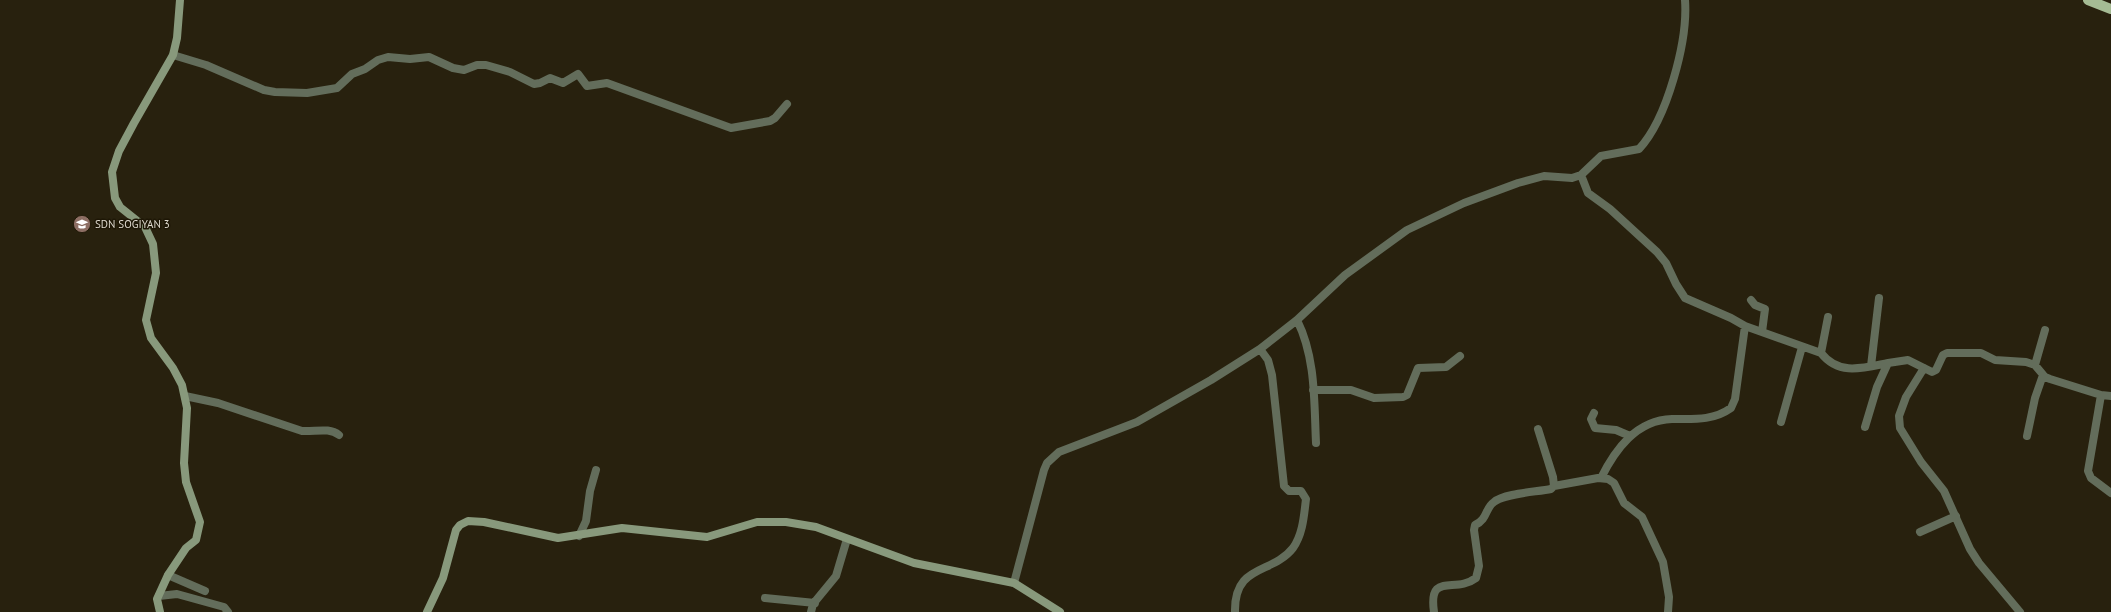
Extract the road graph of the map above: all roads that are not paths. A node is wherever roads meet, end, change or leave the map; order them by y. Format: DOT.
graph roads {
  1 [pos="180,0"];
  2 [pos="1685,0"];
  3 [pos="2088,0"];
  4 [pos="2111,9"];
  5 [pos="174,55"];
  6 [pos="787,104"];
  7 [pos="1581,175"];
  8 [pos="1879,298"];
  9 [pos="1751,300"];
  10 [pos="1828,317"];
  11 [pos="1297,320"];
  12 [pos="1745,326"];
  13 [pos="2045,330"];
  14 [pos="1762,332"];
  15 [pos="1802,347"];
  16 [pos="1260,349"];
  17 [pos="1821,353"];
  18 [pos="1460,356"];
  19 [pos="1888,363"];
  20 [pos="2035,364"];
  21 [pos="1872,366"];
  22 [pos="1924,368"];
  23 [pos="2043,375"];
  24 [pos="1313,390"];
  25 [pos="2101,395"];
  26 [pos="185,396"];
  27 [pos="2111,396"];
  28 [pos="1594,413"];
  29 [pos="1781,422"];
  30 [pos="1865,427"];
  31 [pos="1538,429"];
  32 [pos="339,435"];
  33 [pos="1630,436"];
  34 [pos="2027,436"];
  35 [pos="1316,443"];
  36 [pos="596,470"];
  37 [pos="1602,478"];
  38 [pos="1554,486"];
  39 [pos="2111,492"];
  40 [pos="1956,516"];
  41 [pos="1920,532"];
  42 [pos="579,536"];
  43 [pos="847,539"];
  44 [pos="168,575"];
  45 [pos="1014,583"];
  46 [pos="205,592"];
  47 [pos="159,596"];
  48 [pos="765,598"];
  49 [pos="815,602"];
  50 [pos="160,612"];
  51 [pos="228,612"];
  52 [pos="427,612"];
  53 [pos="811,612"];
  54 [pos="1060,612"];
  55 [pos="1235,612"];
  56 [pos="1434,612"];
  57 [pos="1668,612"];
  58 [pos="2020,612"];
  1 -- 5 [label="street"];
  2 -- 7 [label="street"];
  3 -- 4 [label="main road"];
  5 -- 6 [label="street"];
  5 -- 26 [label="street"];
  7 -- 11 [label="street"];
  7 -- 12 [label="street"];
  8 -- 21 [label="street"];
  9 -- 14 [label="street"];
  10 -- 17 [label="street"];
  11 -- 16 [label="street"];
  11 -- 24 [label="street"];
  12 -- 14 [label="street"];
  12 -- 33 [label="street"];
  13 -- 20 [label="street"];
  14 -- 15 [label="street"];
  15 -- 17 [label="street"];
  15 -- 29 [label="street"];
  16 -- 45 [label="street"];
  16 -- 55 [label="street"];
  17 -- 21 [label="street"];
  18 -- 24 [label="street"];
  19 -- 21 [label="street"];
  19 -- 22 [label="street"];
  19 -- 30 [label="street"];
  20 -- 22 [label="street"];
  20 -- 23 [label="street"];
  22 -- 40 [label="street"];
  23 -- 25 [label="street"];
  23 -- 34 [label="street"];
  24 -- 35 [label="street"];
  25 -- 27 [label="street"];
  25 -- 39 [label="street"];
  26 -- 32 [label="street"];
  26 -- 44 [label="street"];
  28 -- 33 [label="street"];
  31 -- 38 [label="street"];
  33 -- 37 [label="street"];
  36 -- 42 [label="street"];
  37 -- 38 [label="street"];
  37 -- 57 [label="street"];
  38 -- 56 [label="street"];
  40 -- 41 [label="street"];
  40 -- 58 [label="street"];
  42 -- 43 [label="street"];
  42 -- 52 [label="street"];
  43 -- 45 [label="street"];
  43 -- 49 [label="street"];
  44 -- 46 [label="street"];
  44 -- 47 [label="street"];
  45 -- 54 [label="street"];
  47 -- 50 [label="street"];
  47 -- 51 [label="street"];
  48 -- 49 [label="street"];
  49 -- 53 [label="street"];
}
